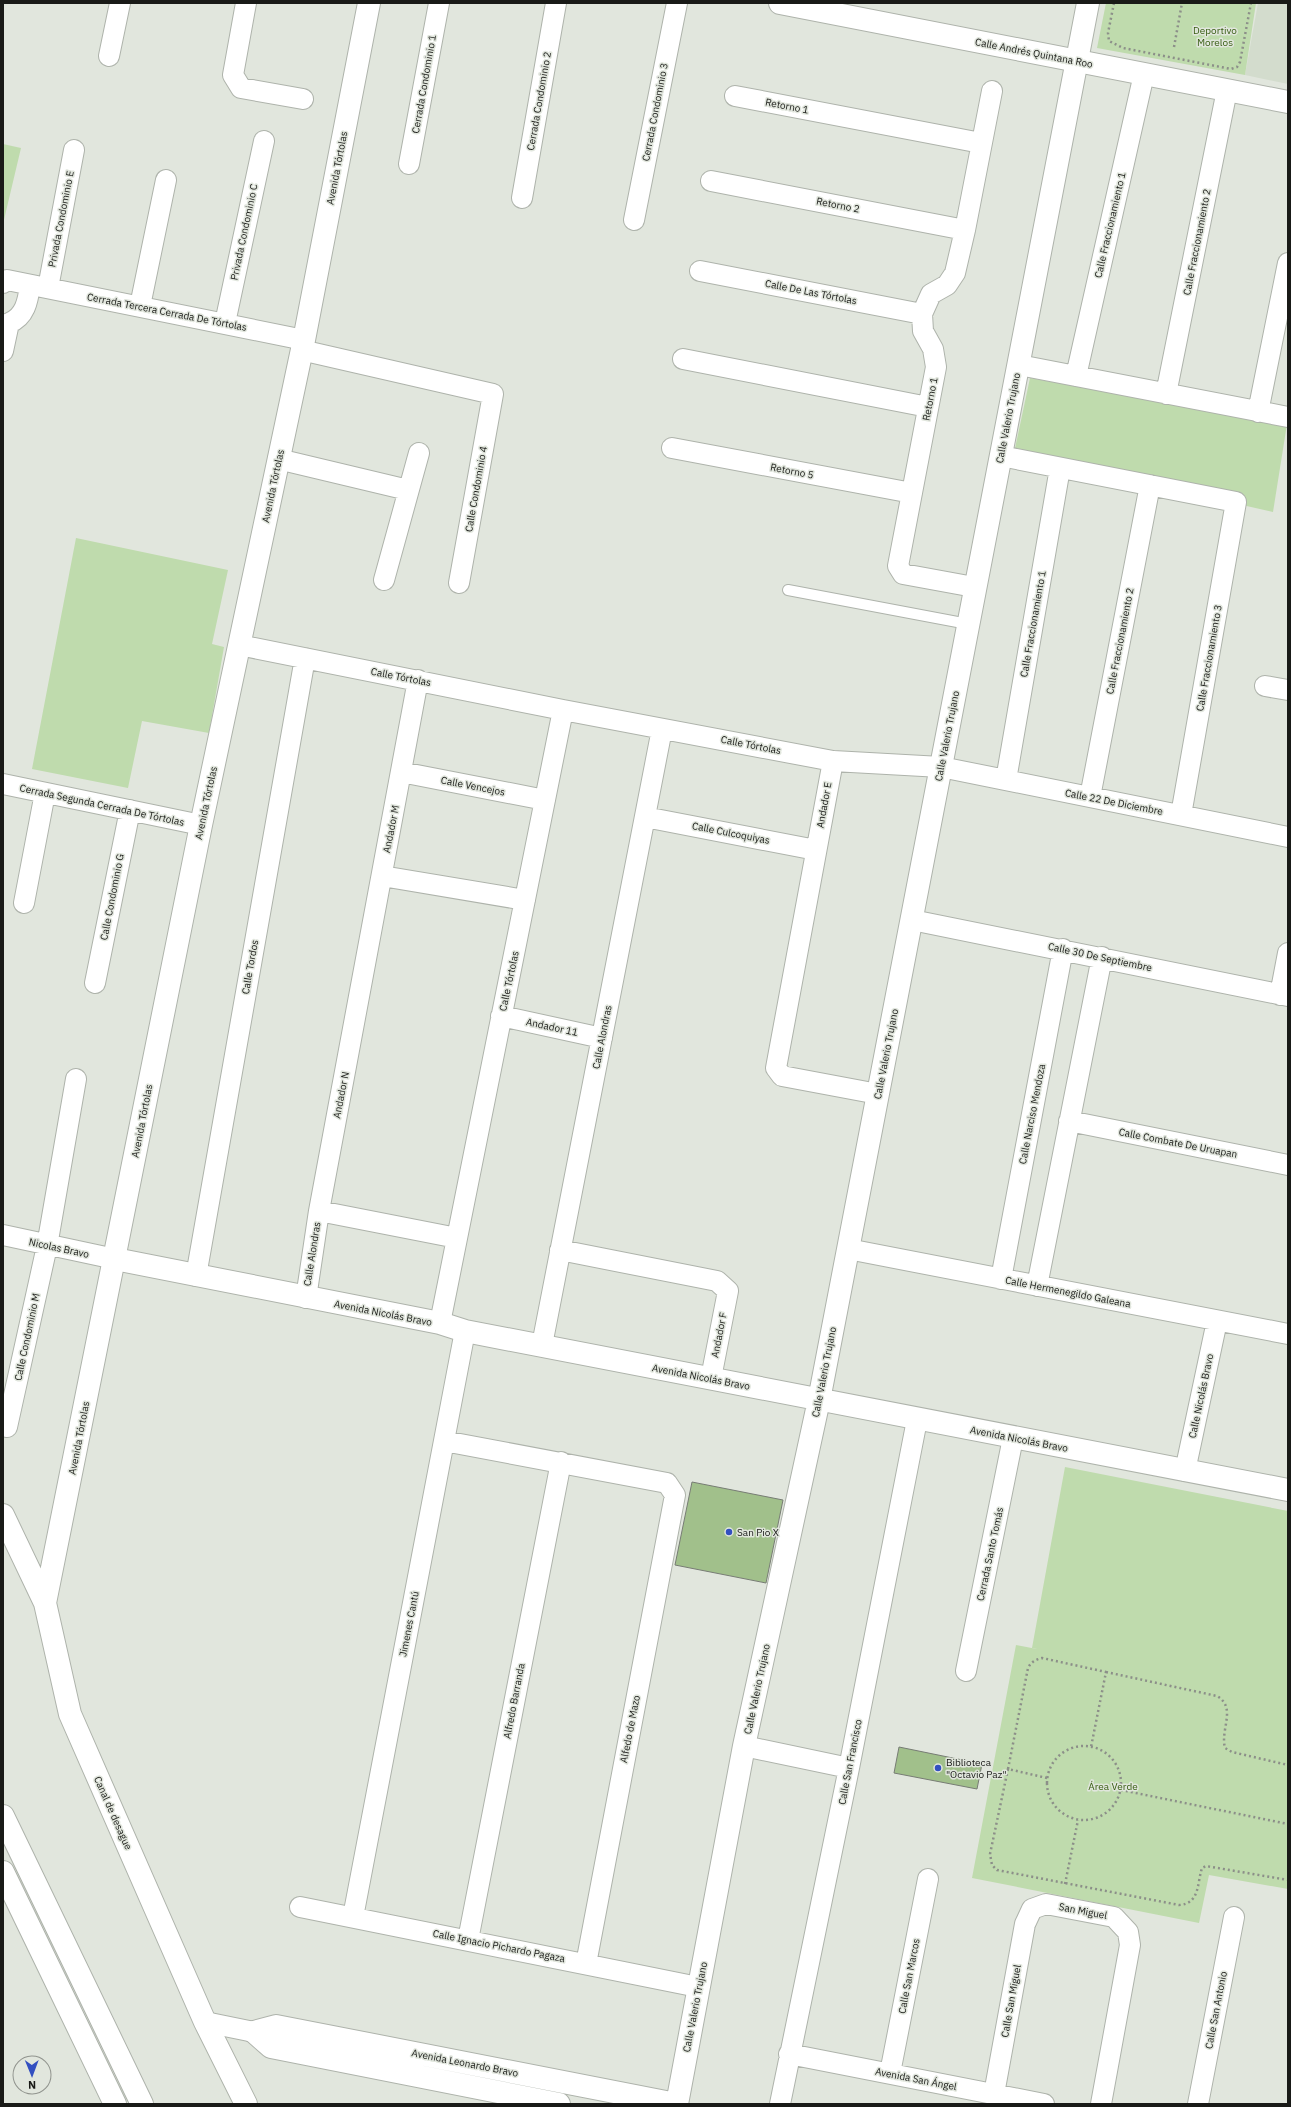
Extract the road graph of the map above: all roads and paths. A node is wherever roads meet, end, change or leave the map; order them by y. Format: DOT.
graph roads {
  1 [pos="120,3"];
  2 [pos="246,3"];
  3 [pos="369,3"];
  4 [pos="438,3"];
  5 [pos="556,3"];
  6 [pos="677,3"];
  7 [pos="780,3"];
  8 [pos="1088,3"];
  9 [pos="1114,3"];
  10 [pos="1182,3"];
  11 [pos="1251,3"];
  12 [pos="1174,47"];
  13 [pos="109,56"];
  14 [pos="1077,61"];
  15 [pos="1144,74"];
  16 [pos="1227,90"];
  17 [pos="992,91"];
  18 [pos="735,96"];
  19 [pos="303,100"];
  20 [pos="1288,102"];
  21 [pos="264,141"];
  22 [pos="981,143"];
  23 [pos="74,150"];
  24 [pos="410,164"];
  25 [pos="166,180"];
  26 [pos="711,181"];
  27 [pos="522,198"];
  28 [pos="634,220"];
  29 [pos="965,230"];
  30 [pos="1288,263"];
  31 [pos="700,271"];
  32 [pos="3,283"];
  33 [pos="39,286"];
  34 [pos="140,306"];
  35 [pos="922,314"];
  36 [pos="6,320"];
  37 [pos="225,323"];
  38 [pos="302,345"];
  39 [pos="3,351"];
  40 [pos="683,359"];
  41 [pos="1018,365"];
  42 [pos="1076,376"];
  43 [pos="493,394"];
  44 [pos="1166,394"];
  45 [pos="928,407"];
  46 [pos="1258,412"];
  47 [pos="1288,417"];
  48 [pos="672,448"];
  49 [pos="419,453"];
  50 [pos="1001,456"];
  51 [pos="278,459"];
  52 [pos="1060,468"];
  53 [pos="1150,485"];
  54 [pos="408,490"];
  55 [pos="912,493"];
  56 [pos="384,580"];
  57 [pos="459,583"];
  58 [pos="974,587"];
  59 [pos="788,590"];
  60 [pos="968,624"];
  61 [pos="239,645"];
  62 [pos="305,658"];
  63 [pos="418,680"];
  64 [pos="1265,686"];
  65 [pos="1288,690"];
  66 [pos="563,710"];
  67 [pos="662,729"];
  68 [pos="833,760"];
  69 [pos="941,767"];
  70 [pos="401,772"];
  71 [pos="1006,780"];
  72 [pos="3,784"];
  73 [pos="45,793"];
  74 [pos="1090,797"];
  75 [pos="545,800"];
  76 [pos="130,810"];
  77 [pos="1181,815"];
  78 [pos="645,817"];
  79 [pos="201,825"];
  80 [pos="1288,837"];
  81 [pos="816,850"];
  82 [pos="382,876"];
  83 [pos="525,900"];
  84 [pos="24,903"];
  85 [pos="912,920"];
  86 [pos="1063,950"];
  87 [pos="1288,953"];
  88 [pos="1102,957"];
  89 [pos="363,978"];
  90 [pos="95,983"];
  91 [pos="1284,995"];
  92 [pos="502,1016"];
  93 [pos="602,1038"];
  94 [pos="76,1079"];
  95 [pos="878,1094"];
  96 [pos="1069,1121"];
  97 [pos="1288,1165"];
  98 [pos="319,1211"];
  99 [pos="3,1235"];
  100 [pos="457,1238"];
  101 [pos="47,1246"];
  102 [pos="848,1249"];
  103 [pos="560,1250"];
  104 [pos="115,1260"];
  105 [pos="196,1276"];
  106 [pos="1001,1279"];
  107 [pos="1037,1286"];
  108 [pos="306,1298"];
  109 [pos="1217,1321"];
  110 [pos="440,1324"];
  111 [pos="465,1331"];
  112 [pos="1288,1334"];
  113 [pos="542,1345"];
  114 [pos="711,1378"];
  115 [pos="819,1400"];
  116 [pos="917,1420"];
  117 [pos="7,1427"];
  118 [pos="1013,1438"];
  119 [pos="444,1440"];
  120 [pos="561,1462"];
  121 [pos="1185,1471"];
  122 [pos="1288,1490"];
  123 [pos="3,1515"];
  124 [pos="45,1603"];
  125 [pos="966,1671"];
  126 [pos="1106,1672"];
  127 [pos="744,1746"];
  128 [pos="1091,1747"];
  129 [pos="1288,1765"];
  130 [pos="849,1768"];
  131 [pos="1008,1770"];
  132 [pos="1046,1778"];
  133 [pos="1121,1790"];
  134 [pos="3,1816"];
  135 [pos="1078,1820"];
  136 [pos="1288,1824"];
  137 [pos="3,1872"];
  138 [pos="928,1879"];
  139 [pos="1288,1880"];
  140 [pos="1065,1884"];
  141 [pos="300,1907"];
  142 [pos="1032,1909"];
  143 [pos="353,1917"];
  144 [pos="1234,1917"];
  145 [pos="468,1940"];
  146 [pos="586,1964"];
  147 [pos="698,1987"];
  148 [pos="205,2022"];
  149 [pos="254,2032"];
  150 [pos="789,2054"];
  151 [pos="890,2073"];
  152 [pos="994,2094"];
  153 [pos="115,2104"];
  154 [pos="142,2104"];
  155 [pos="246,2104"];
  156 [pos="559,2104"];
  157 [pos="676,2104"];
  158 [pos="780,2104"];
  159 [pos="1044,2104"];
  160 [pos="1101,2104"];
  161 [pos="1198,2104"];
  1 -- 13 [label="street"];
  2 -- 19 [label="street"];
  3 -- 38 [label="main road, Avenida Tórtolas"];
  4 -- 24 [label="street, Cerrada Condominio 1"];
  5 -- 27 [label="street, Cerrada Condominio 2"];
  6 -- 28 [label="street, Cerrada Condominio 3"];
  7 -- 14 [label="main road, Calle Andrés Quintana Roo"];
  8 -- 14 [label="main road, Calle Valerio Trujano"];
  9 -- 11 [label="path"];
  10 -- 12 [label="path"];
  14 -- 15 [label="main road, Calle Andrés Quintana Roo"];
  14 -- 41 [label="main road, Calle Valerio Trujano"];
  15 -- 16 [label="main road, Calle Andrés Quintana Roo"];
  15 -- 42 [label="street, Calle Fraccionamiento 1"];
  16 -- 20 [label="main road, Calle Andrés Quintana Roo"];
  16 -- 44 [label="street, Calle Fraccionamiento 2"];
  17 -- 22 [label="street"];
  18 -- 22 [label="street, Retorno 1"];
  21 -- 37 [label="street, Privada Condominio C"];
  22 -- 29 [label="street"];
  23 -- 33 [label="street, Privada Condominio E"];
  25 -- 34 [label="street"];
  26 -- 29 [label="street, Retorno 2"];
  29 -- 35 [label="street"];
  30 -- 46 [label="street"];
  31 -- 35 [label="street, Calle De Las Tórtolas"];
  32 -- 33 [label="street, Cerrada Tercera Cerrada De Tórtolas"];
  33 -- 34 [label="street, Cerrada Tercera Cerrada De Tórtolas"];
  33 -- 36 [label="street"];
  34 -- 37 [label="street, Cerrada Tercera Cerrada De Tórtolas"];
  35 -- 45 [label="street, Retorno 1"];
  36 -- 39 [label="street"];
  37 -- 38 [label="street, Cerrada Tercera Cerrada De Tórtolas"];
  38 -- 43 [label="street, Cerrada Tercera Cerrada De Tórtolas"];
  38 -- 51 [label="main road, Avenida Tórtolas"];
  40 -- 45 [label="street"];
  41 -- 42 [label="street"];
  41 -- 50 [label="main road, Calle Valerio Trujano"];
  42 -- 44 [label="street"];
  43 -- 57 [label="street, Calle Condominio 4"];
  44 -- 46 [label="street"];
  45 -- 55 [label="street, Retorno 1"];
  46 -- 47 [label="street"];
  48 -- 55 [label="street, Retorno 5"];
  49 -- 54 [label="street"];
  50 -- 52 [label="street"];
  50 -- 58 [label="main road, Calle Valerio Trujano"];
  51 -- 54 [label="street"];
  51 -- 61 [label="main road, Avenida Tórtolas"];
  52 -- 53 [label="street"];
  52 -- 71 [label="street, Calle Fraccionamiento 1"];
  53 -- 74 [label="street, Calle Fraccionamiento 2"];
  53 -- 77 [label="street, Calle Fraccionamiento 3"];
  54 -- 56 [label="street"];
  55 -- 58 [label="street, Retorno 1"];
  58 -- 60 [label="main road, Calle Valerio Trujano"];
  59 -- 60 [label="lane"];
  60 -- 69 [label="main road, Calle Valerio Trujano"];
  61 -- 62 [label="street, Calle Tórtolas"];
  61 -- 79 [label="main road, Avenida Tórtolas"];
  62 -- 63 [label="street, Calle Tórtolas"];
  62 -- 105 [label="street, Calle Tordos"];
  63 -- 66 [label="street, Calle Tórtolas"];
  63 -- 70 [label="street, Andador M"];
  64 -- 65 [label="street"];
  66 -- 67 [label="street, Calle Tórtolas"];
  66 -- 75 [label="street, Calle Tórtolas"];
  67 -- 68 [label="street, Calle Tórtolas"];
  67 -- 78 [label="street, Calle Alondras"];
  68 -- 69 [label="street, Calle Tórtolas"];
  68 -- 81 [label="street, Andador E"];
  69 -- 71 [label="street, Calle 22 De Diciembre"];
  69 -- 85 [label="main road, Calle Valerio Trujano"];
  70 -- 75 [label="street, Calle Vencejos"];
  70 -- 82 [label="street, Andador M"];
  71 -- 74 [label="street, Calle 22 De Diciembre"];
  72 -- 73 [label="street, Cerrada Segunda Cerrada De Tórtolas"];
  73 -- 76 [label="street, Cerrada Segunda Cerrada De Tórtolas"];
  73 -- 84 [label="street"];
  74 -- 77 [label="street, Calle 22 De Diciembre"];
  75 -- 83 [label="street, Calle Tórtolas"];
  76 -- 79 [label="street, Cerrada Segunda Cerrada De Tórtolas"];
  76 -- 90 [label="street, Calle Condominio G"];
  77 -- 80 [label="street, Calle 22 De Diciembre"];
  78 -- 81 [label="street, Calle Culcoquiyas"];
  78 -- 93 [label="street, Calle Alondras"];
  79 -- 104 [label="main road, Avenida Tórtolas"];
  81 -- 95 [label="street, Andador E"];
  82 -- 83 [label="street"];
  82 -- 89 [label="street, Andador M"];
  83 -- 92 [label="street, Calle Tórtolas"];
  85 -- 86 [label="street, Calle 30 De Septiembre"];
  85 -- 95 [label="main road, Calle Valerio Trujano"];
  86 -- 88 [label="street, Calle 30 De Septiembre"];
  86 -- 106 [label="street, Calle Narciso Mendoza"];
  87 -- 91 [label="street"];
  88 -- 91 [label="street, Calle 30 De Septiembre"];
  88 -- 96 [label="street"];
  89 -- 98 [label="street, Andador N"];
  92 -- 93 [label="street, Andador 11"];
  92 -- 100 [label="street"];
  93 -- 103 [label="street, Calle Alondras"];
  94 -- 101 [label="street"];
  95 -- 102 [label="main road, Calle Valerio Trujano"];
  96 -- 97 [label="street, Calle Combate De Uruapan"];
  96 -- 107 [label="street"];
  98 -- 100 [label="street"];
  98 -- 108 [label="street, Calle Alondras"];
  99 -- 101 [label="street, Nicolas Bravo"];
  100 -- 110 [label="street"];
  101 -- 104 [label="street, Nicolas Bravo"];
  101 -- 117 [label="street, Calle Condominio M"];
  102 -- 106 [label="street, Calle Hermenegildo Galeana"];
  102 -- 115 [label="main road, Calle Valerio Trujano"];
  103 -- 113 [label="street, Calle Alondras"];
  103 -- 114 [label="street, Andador F"];
  104 -- 105 [label="main road, Avenida Nicolás Bravo"];
  104 -- 124 [label="main road, Avenida Tórtolas"];
  105 -- 108 [label="main road, Avenida Nicolás Bravo"];
  106 -- 107 [label="street, Calle Hermenegildo Galeana"];
  107 -- 109 [label="street, Calle Hermenegildo Galeana"];
  108 -- 110 [label="main road, Avenida Nicolás Bravo"];
  109 -- 112 [label="street, Calle Hermenegildo Galeana"];
  109 -- 121 [label="street, Calle Nicolás Bravo"];
  110 -- 111 [label="main road, Avenida Nicolás Bravo"];
  111 -- 113 [label="main road, Avenida Nicolás Bravo"];
  111 -- 119 [label="street, Jimenes Cantú"];
  113 -- 114 [label="main road, Avenida Nicolás Bravo"];
  114 -- 115 [label="main road, Avenida Nicolás Bravo"];
  115 -- 116 [label="main road, Avenida Nicolás Bravo"];
  115 -- 127 [label="main road, Calle Valerio Trujano"];
  116 -- 118 [label="main road, Avenida Nicolás Bravo"];
  116 -- 130 [label="street, Calle San Francisco"];
  118 -- 121 [label="main road, Avenida Nicolás Bravo"];
  118 -- 125 [label="street, Cerrada Santo Tomás"];
  119 -- 120 [label="street"];
  119 -- 143 [label="street, Jimenes Cantú"];
  120 -- 145 [label="street, Alfredo Barranda"];
  120 -- 146 [label="street, Alfedo de Mazo"];
  121 -- 122 [label="main road, Avenida Nicolás Bravo"];
  123 -- 124 [label="main road, Canal de desague"];
  124 -- 148 [label="main road, Canal de desague"];
  126 -- 128 [label="path"];
  126 -- 129 [label="path"];
  126 -- 131 [label="path"];
  127 -- 130 [label="street"];
  127 -- 147 [label="main road, Calle Valerio Trujano"];
  128 -- 132 [label="path"];
  128 -- 133 [label="path"];
  130 -- 150 [label="street, Calle San Francisco"];
  131 -- 132 [label="path"];
  131 -- 140 [label="path"];
  132 -- 135 [label="path"];
  133 -- 135 [label="path"];
  133 -- 136 [label="path"];
  134 -- 154 [label="main road"];
  135 -- 140 [label="path"];
  137 -- 153 [label="main road"];
  138 -- 151 [label="street, Calle San Marcos"];
  139 -- 140 [label="path"];
  141 -- 143 [label="street, Calle Ignacio Pichardo Pagaza"];
  142 -- 152 [label="street, Calle San Miguel"];
  142 -- 160 [label="street, San Miguel"];
  143 -- 145 [label="street, Calle Ignacio Pichardo Pagaza"];
  144 -- 161 [label="street, Calle San Antonio"];
  145 -- 146 [label="street, Calle Ignacio Pichardo Pagaza"];
  146 -- 147 [label="street, Calle Ignacio Pichardo Pagaza"];
  147 -- 157 [label="main road, Calle Valerio Trujano"];
  148 -- 149 [label="street, Avenida Leonardo Bravo"];
  148 -- 155 [label="main road, Canal de desague"];
  149 -- 156 [label="main road, Avenida Leonardo Bravo"];
  149 -- 157 [label="main road, Avenida Leonardo Bravo"];
  150 -- 151 [label="street, Avenida San Ángel"];
  150 -- 158 [label="street, Calle San Francisco"];
  151 -- 152 [label="street, Avenida San Ángel"];
  152 -- 159 [label="street, Avenida San Ángel"];
}
